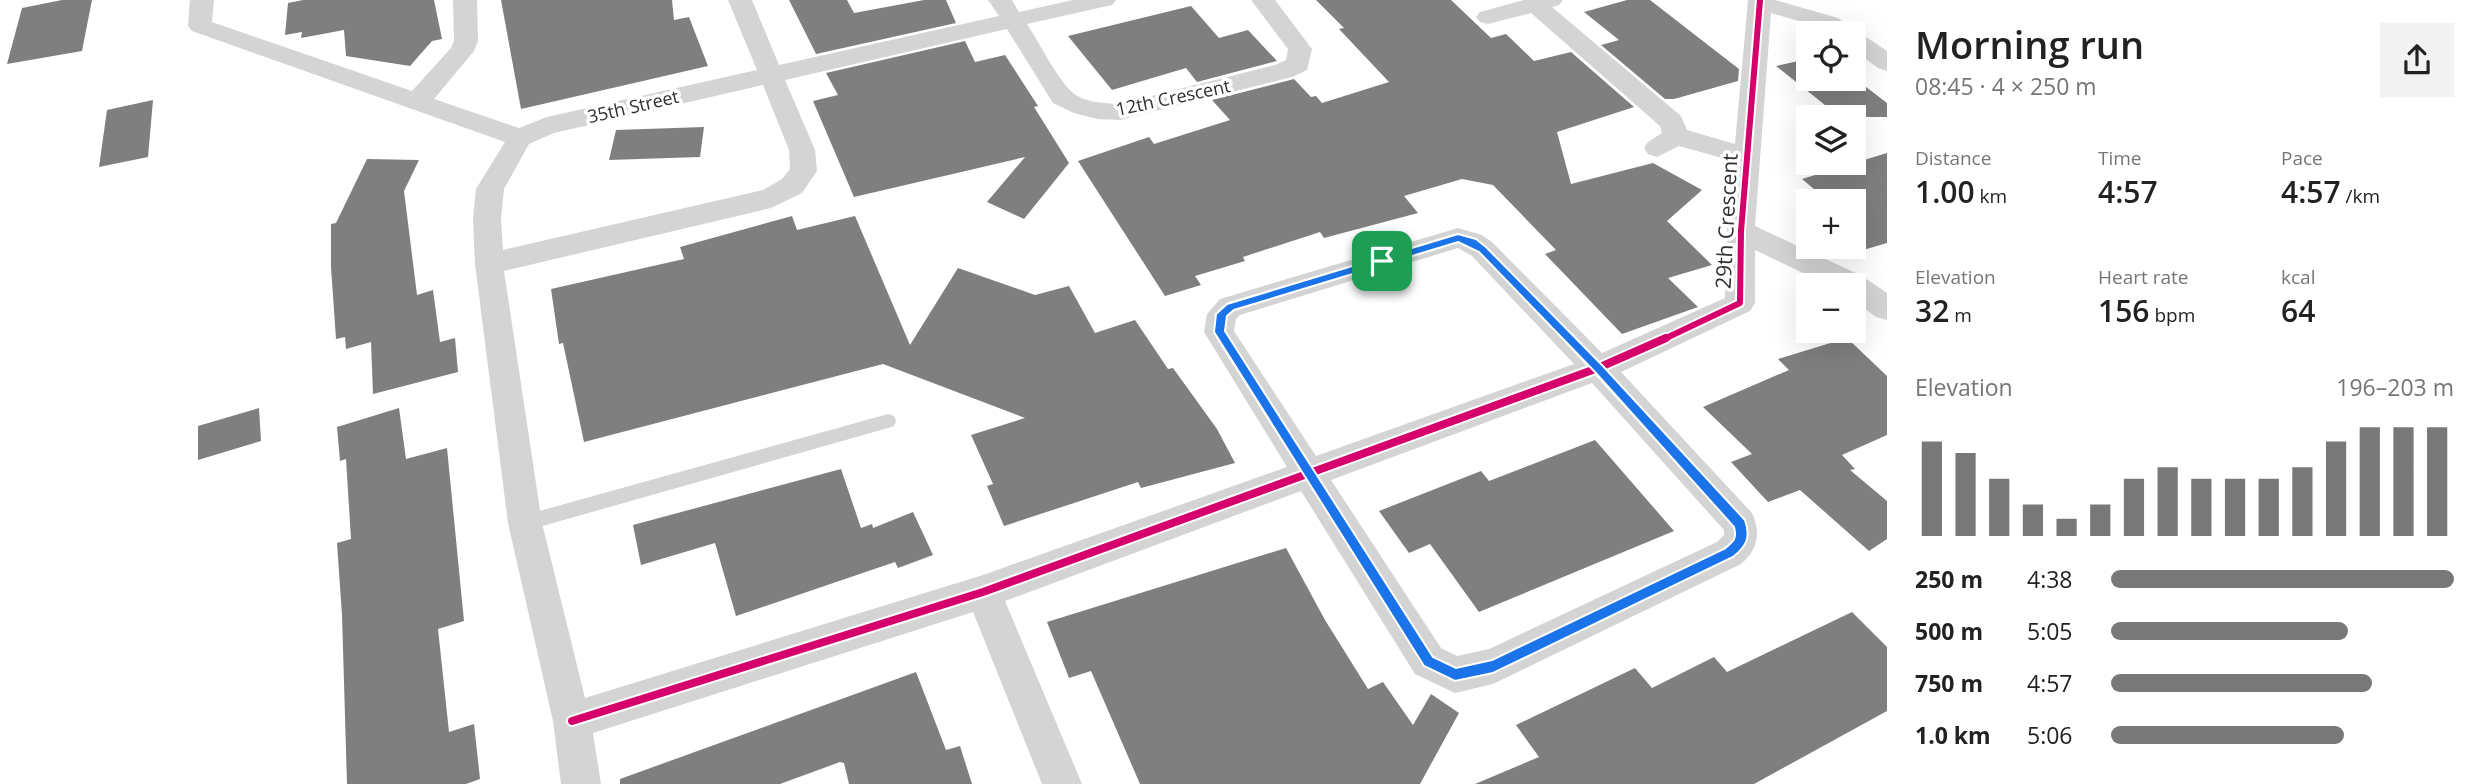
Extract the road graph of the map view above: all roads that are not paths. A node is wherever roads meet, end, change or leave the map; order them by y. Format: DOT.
graph roads {
  1 [pos="202,0"];
  2 [pos="465,0"];
  3 [pos="740,0"];
  4 [pos="1104,0"];
  5 [pos="1263,0"];
  6 [pos="1543,2"];
  7 [pos="1760,2"];
  8 [pos="1006,10"];
  9 [pos="1488,17"];
  10 [pos="1823,21"];
  11 [pos="1866,48"];
  12 [pos="1887,63"];
  13 [pos="771,75"];
  14 [pos="417,103"];
  15 [pos="520,138"];
  16 [pos="1746,156"];
  17 [pos="1741,231"];
  18 [pos="489,264"];
  19 [pos="1887,309"];
  20 [pos="1598,368"];
  21 [pos="888,421"];
  22 [pos="1322,470"];
  23 [pos="525,523"];
  24 [pos="983,592"];
  25 [pos="572,721"];
  26 [pos="581,784"];
  27 [pos="1062,784"];
  1 -- 14 [label="street"];
  2 -- 14 [label="street"];
  3 -- 13 [label="street"];
  4 -- 8 [label="street, 35th Street"];
  5 -- 8 [label="street, 12th Crescent"];
  6 -- 9 [label="street"];
  6 -- 16 [label="street"];
  7 -- 10 [label="street"];
  7 -- 16 [label="street, 29th Crescent"];
  8 -- 13 [label="street, 35th Street"];
  11 -- 12 [label="street"];
  13 -- 15 [label="street, 35th Street"];
  13 -- 18 [label="street"];
  14 -- 15 [label="street"];
  15 -- 18 [label="street"];
  16 -- 17 [label="street, 29th Crescent"];
  17 -- 19 [label="street"];
  17 -- 20 [label="street, 29th Crescent"];
  18 -- 23 [label="street"];
  20 -- 22 [label="street, 29th Crescent"];
  20 -- 22 [label="street"];
  20 -- 22 [label="street"];
  21 -- 23 [label="lane"];
  22 -- 24 [label="street, 29th Crescent"];
  23 -- 25 [label="street"];
  24 -- 25 [label="street, 29th Crescent"];
  24 -- 27 [label="street"];
  25 -- 26 [label="street"];
}
